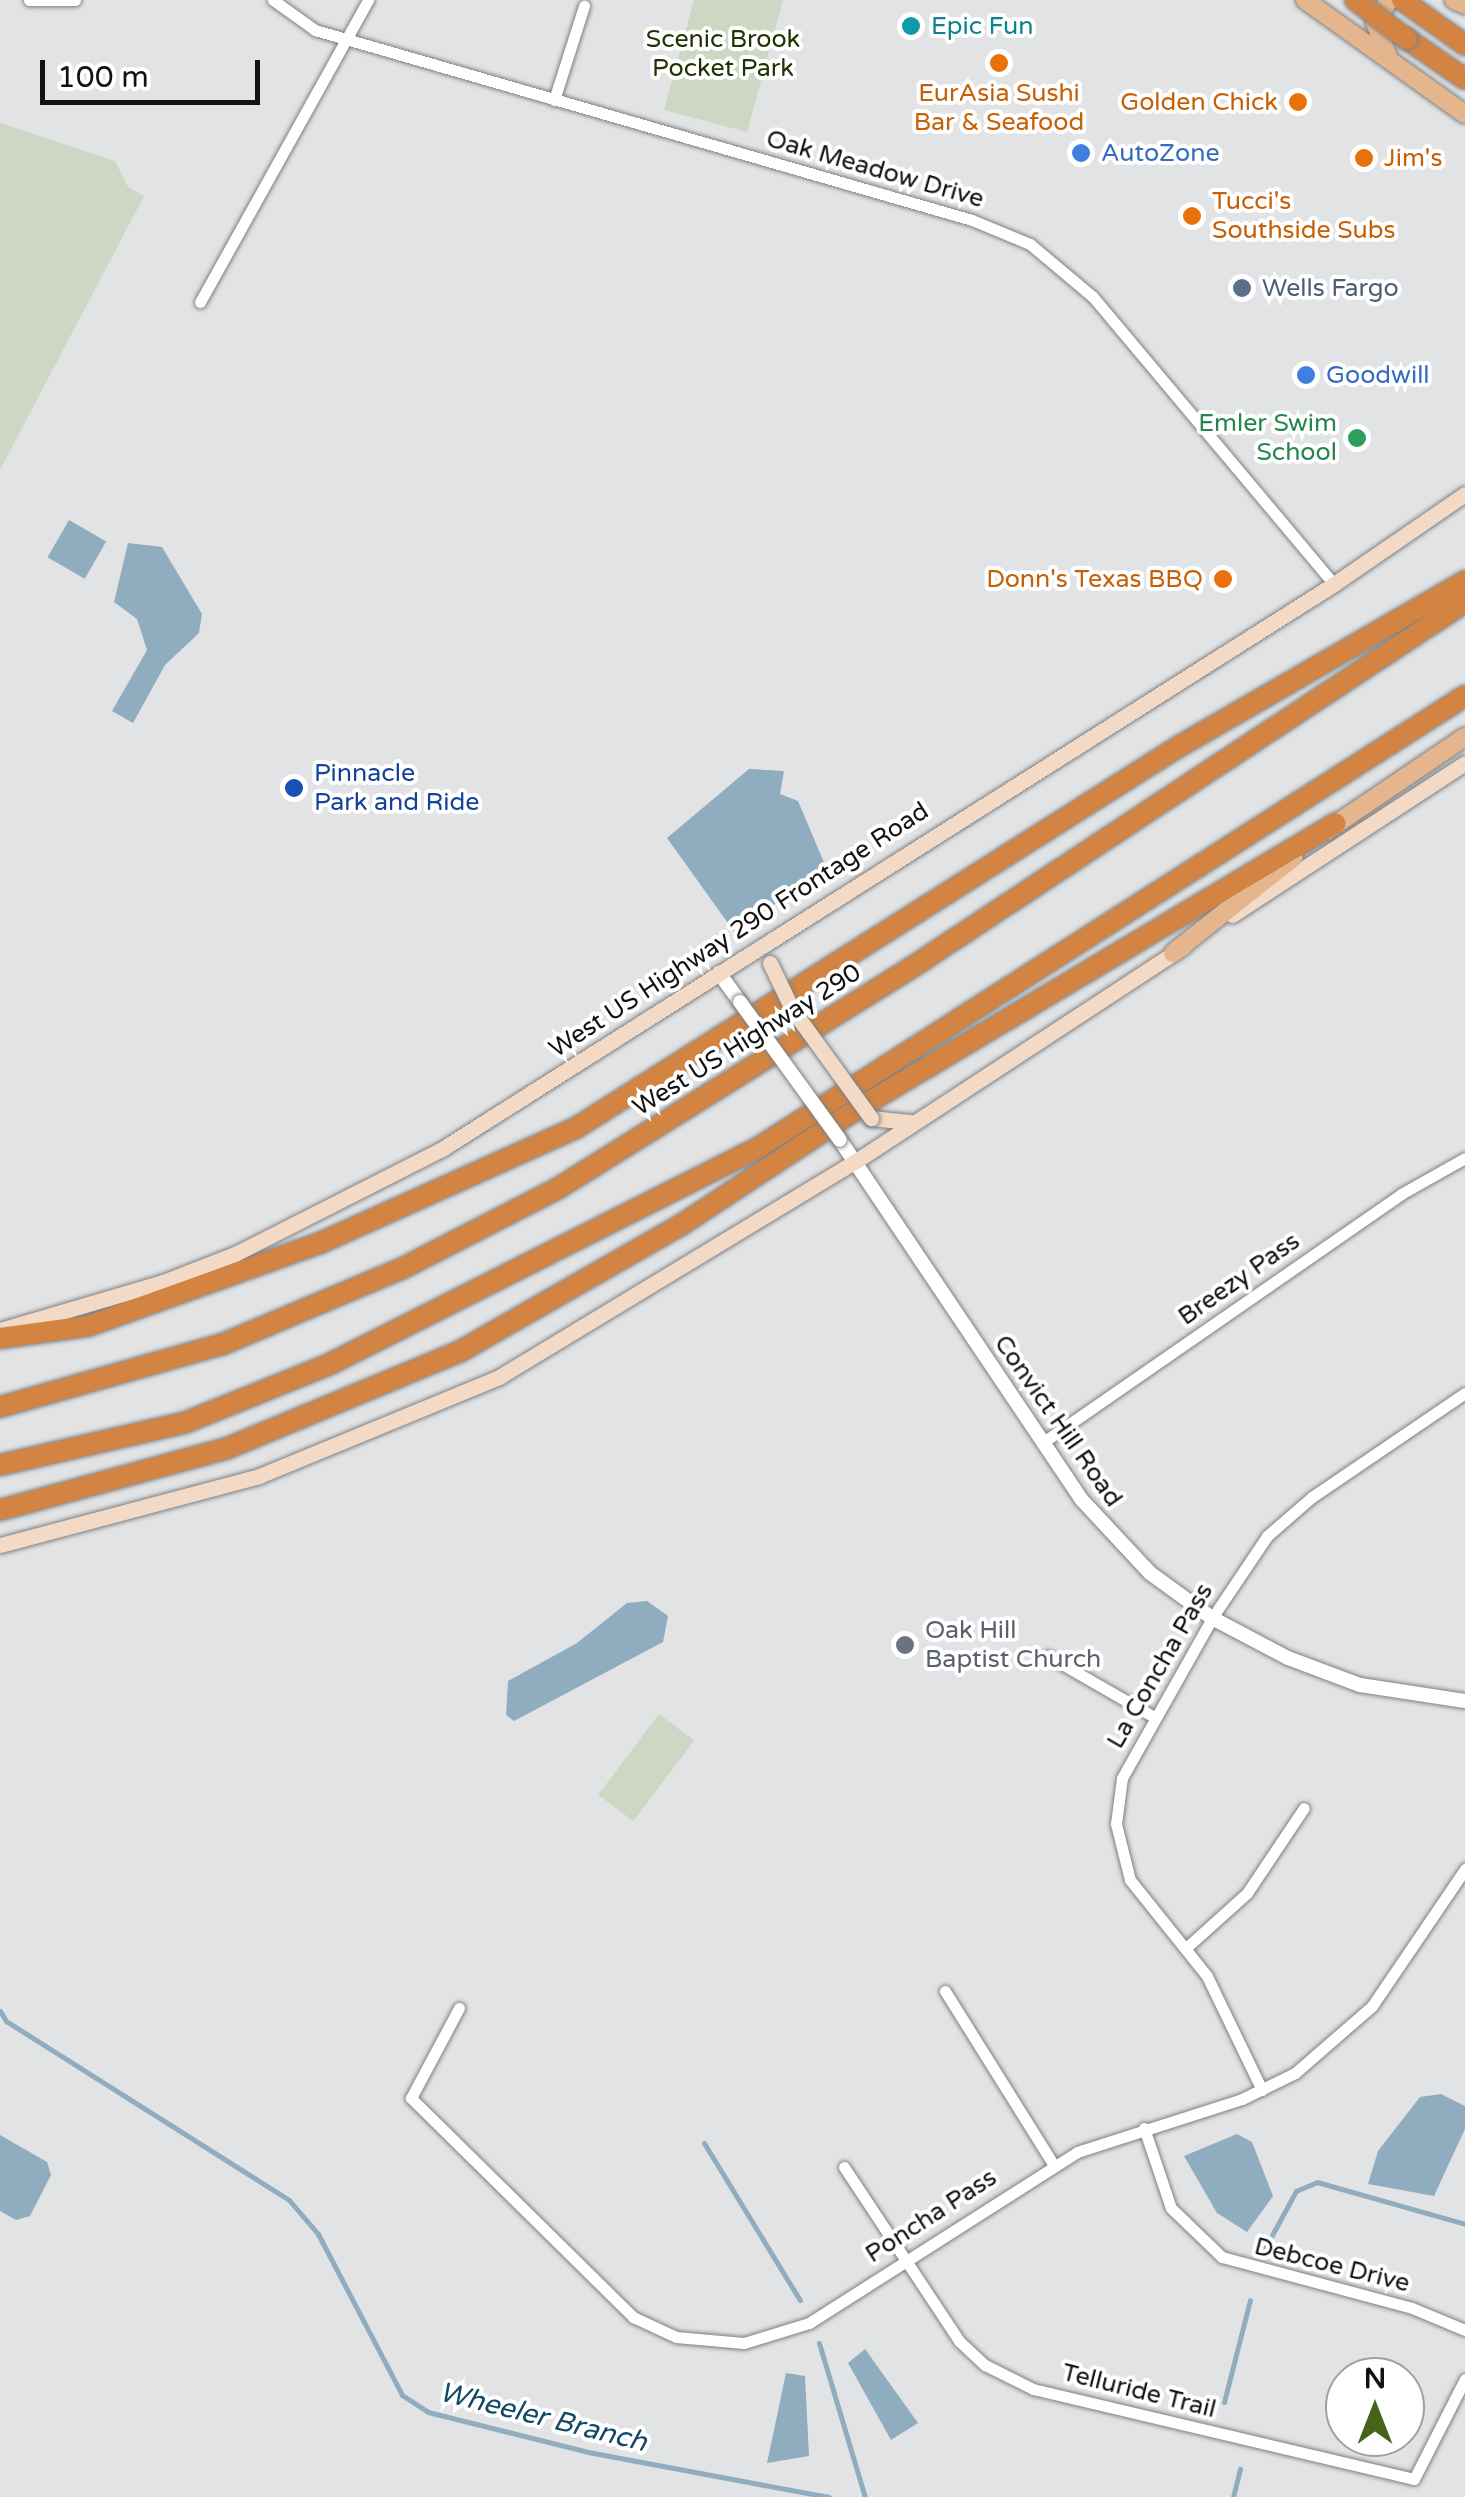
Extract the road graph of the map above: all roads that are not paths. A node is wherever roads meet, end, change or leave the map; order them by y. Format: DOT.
graph roads {
  1 [pos="29,0"];
  2 [pos="74,0"];
  3 [pos="274,0"];
  4 [pos="368,0"];
  5 [pos="1305,0"];
  6 [pos="1355,0"];
  7 [pos="1390,0"];
  8 [pos="1402,0"];
  9 [pos="1454,0"];
  10 [pos="1465,5"];
  11 [pos="584,6"];
  12 [pos="345,38"];
  13 [pos="1465,45"];
  14 [pos="1399,71"];
  15 [pos="1465,79"];
  16 [pos="554,100"];
  17 [pos="1465,114"];
  18 [pos="200,302"];
  19 [pos="1465,494"];
  20 [pos="1465,581"];
  21 [pos="1334,584"];
  22 [pos="1465,602"];
  23 [pos="1465,696"];
  24 [pos="1465,737"];
  25 [pos="1465,763"];
  26 [pos="1336,823"];
  27 [pos="782,932"];
  28 [pos="1173,953"];
  29 [pos="719,972"];
  30 [pos="1018,978"];
  31 [pos="862,1114"];
  32 [pos="916,1121"];
  33 [pos="1465,1158"];
  34 [pos="856,1161"];
  35 [pos="0,1330"];
  36 [pos="0,1338"];
  37 [pos="1465,1392"];
  38 [pos="0,1407"];
  39 [pos="1042,1443"];
  40 [pos="0,1465"];
  41 [pos="0,1510"];
  42 [pos="0,1545"];
  43 [pos="1212,1618"];
  44 [pos="1048,1656"];
  45 [pos="1465,1701"];
  46 [pos="1154,1717"];
  47 [pos="1304,1808"];
  48 [pos="1465,1869"];
  49 [pos="1186,1947"];
  50 [pos="945,1990"];
  51 [pos="459,2008"];
  52 [pos="1262,2090"];
  53 [pos="1144,2128"];
  54 [pos="1053,2164"];
  55 [pos="844,2167"];
  56 [pos="905,2261"];
  57 [pos="1465,2330"];
  58 [pos="1465,2379"];
  1 -- 2 [label="street"];
  3 -- 12 [label="street, Oak Meadow Drive"];
  4 -- 12 [label="street"];
  5 -- 14 [label="main road"];
  6 -- 15 [label="highway, bridge"];
  7 -- 14 [label="main road"];
  8 -- 13 [label="highway"];
  9 -- 10 [label="main road"];
  11 -- 16 [label="street"];
  12 -- 16 [label="street, Oak Meadow Drive"];
  12 -- 18 [label="street"];
  14 -- 17 [label="main road"];
  16 -- 21 [label="street, Oak Meadow Drive"];
  19 -- 21 [label="main road, West US Highway 290 Frontage Road"];
  20 -- 36 [label="highway"];
  21 -- 27 [label="main road, West US Highway 290 Frontage Road"];
  22 -- 38 [label="highway, West US Highway 290"];
  23 -- 30 [label="highway"];
  24 -- 26 [label="main road"];
  25 -- 28 [label="main road"];
  26 -- 28 [label="main road"];
  26 -- 31 [label="highway"];
  27 -- 29 [label="main road, West US Highway 290 Frontage Road"];
  27 -- 31 [label="main road, bridge"];
  28 -- 32 [label="main road"];
  29 -- 34 [label="street, Convict Hill Road, bridge"];
  29 -- 35 [label="main road, West US Highway 290 Frontage Road"];
  30 -- 31 [label="highway"];
  30 -- 40 [label="highway"];
  31 -- 32 [label="main road"];
  31 -- 41 [label="highway"];
  32 -- 34 [label="main road"];
  33 -- 39 [label="street, Breezy Pass"];
  34 -- 39 [label="street, Convict Hill Road"];
  34 -- 42 [label="main road"];
  37 -- 43 [label="street, La Concha Pass"];
  39 -- 43 [label="street, Convict Hill Road"];
  43 -- 45 [label="street, Convict Hill Road"];
  43 -- 46 [label="street, La Concha Pass"];
  44 -- 46 [label="street"];
  46 -- 49 [label="street, La Concha Pass"];
  47 -- 49 [label="street"];
  48 -- 52 [label="street, Poncha Pass"];
  49 -- 52 [label="street, La Concha Pass"];
  50 -- 54 [label="street"];
  51 -- 56 [label="street, Poncha Pass"];
  52 -- 53 [label="street, Poncha Pass"];
  53 -- 54 [label="street, Poncha Pass"];
  53 -- 57 [label="street, Debcoe Drive"];
  54 -- 56 [label="street, Poncha Pass"];
  55 -- 56 [label="street, Telluride Trail"];
  56 -- 58 [label="street, Telluride Trail"];
}
